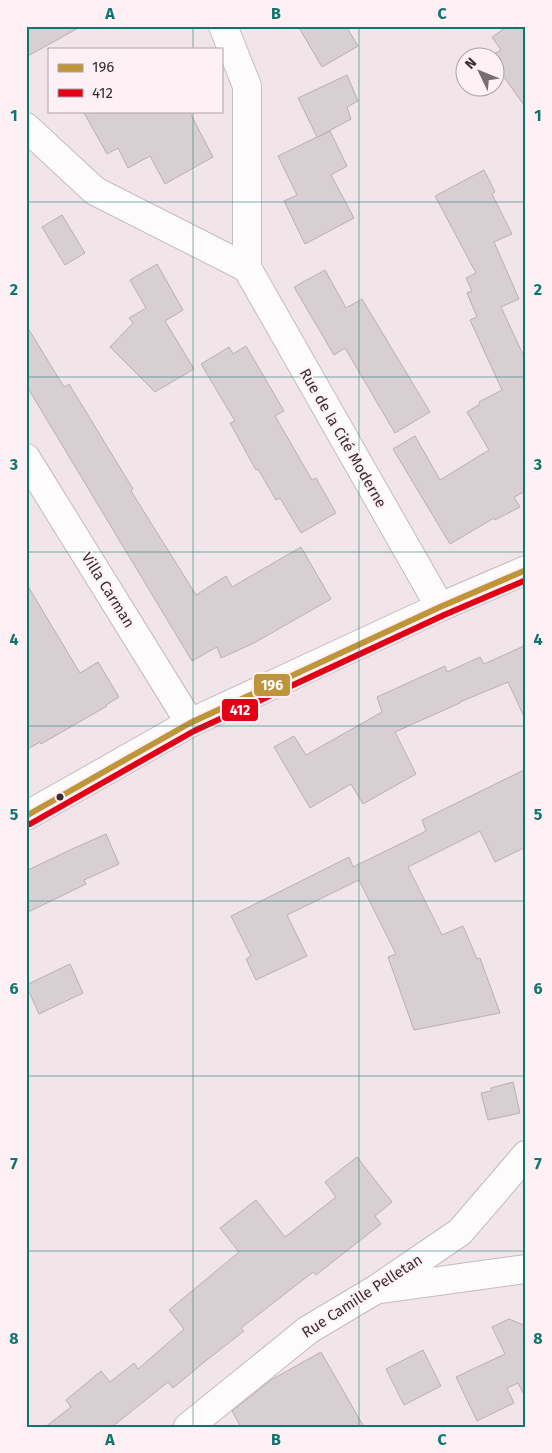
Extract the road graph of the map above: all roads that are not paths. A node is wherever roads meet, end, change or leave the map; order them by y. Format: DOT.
graph roads {
  1 [pos="223,26"];
  2 [pos="26,126"];
  3 [pos="247,268"];
  4 [pos="26,458"];
  5 [pos="526,570"];
  6 [pos="440,607"];
  7 [pos="190,723"];
  8 [pos="26,816"];
  9 [pos="526,1155"];
  10 [pos="526,1269"];
  11 [pos="375,1290"];
  12 [pos="188,1427"];
  1 -- 3 [label="street, Rue de la Cité Moderne"];
  2 -- 3 [label="street"];
  3 -- 6 [label="street, Rue de la Cité Moderne"];
  4 -- 7 [label="street, Villa Carman"];
  5 -- 6 [label="street"];
  6 -- 7 [label="street"];
  7 -- 8 [label="street"];
  9 -- 11 [label="street, Rue Camille Pelletan"];
  10 -- 11 [label="street"];
  11 -- 12 [label="street, Rue Camille Pelletan"];
}
